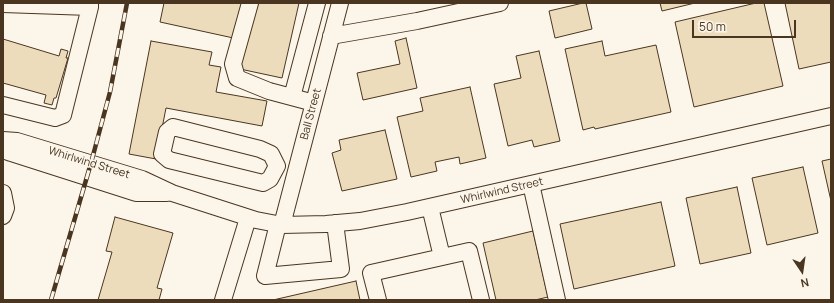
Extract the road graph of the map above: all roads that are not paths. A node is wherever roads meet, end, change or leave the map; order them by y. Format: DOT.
graph roads {
  1 [pos="250,3"];
  2 [pos="317,3"];
  3 [pos="340,3"];
  4 [pos="500,3"];
  5 [pos="3,4"];
  6 [pos="90,5"];
  7 [pos="331,36"];
  8 [pos="292,97"];
  9 [pos="314,103"];
  10 [pos="3,105"];
  11 [pos="831,116"];
  12 [pos="3,140"];
  13 [pos="3,150"];
  14 [pos="278,166"];
  15 [pos="296,170"];
  16 [pos="532,184"];
  17 [pos="3,193"];
  18 [pos="172,193"];
  19 [pos="430,207"];
  20 [pos="3,216"];
  21 [pos="248,218"];
  22 [pos="335,223"];
  23 [pos="280,224"];
  24 [pos="442,257"];
  25 [pos="222,300"];
  26 [pos="378,300"];
  27 [pos="481,300"];
  28 [pos="557,300"];
  1 -- 8 [label="street"];
  2 -- 8 [label="street"];
  3 -- 7 [label="street, Ball Street"];
  4 -- 7 [label="street"];
  5 -- 6 [label="street"];
  6 -- 10 [label="street"];
  7 -- 9 [label="street, Ball Street"];
  8 -- 9 [label="street"];
  9 -- 15 [label="street, Ball Street"];
  11 -- 16 [label="street, Whirlwind Street"];
  12 -- 18 [label="street, Whirlwind Street"];
  13 -- 18 [label="street, Whirlwind Street"];
  14 -- 14 [label="street"];
  14 -- 15 [label="street"];
  15 -- 23 [label="street, Ball Street"];
  16 -- 19 [label="street, Whirlwind Street"];
  16 -- 28 [label="street"];
  17 -- 20 [label="street"];
  18 -- 21 [label="street, Whirlwind Street"];
  19 -- 22 [label="street, Whirlwind Street"];
  19 -- 24 [label="street"];
  21 -- 23 [label="street, Whirlwind Street"];
  21 -- 25 [label="street"];
  22 -- 23 [label="street, Whirlwind Street"];
  22 -- 23 [label="street, Ball Street"];
  24 -- 26 [label="street"];
  24 -- 27 [label="street"];
}
